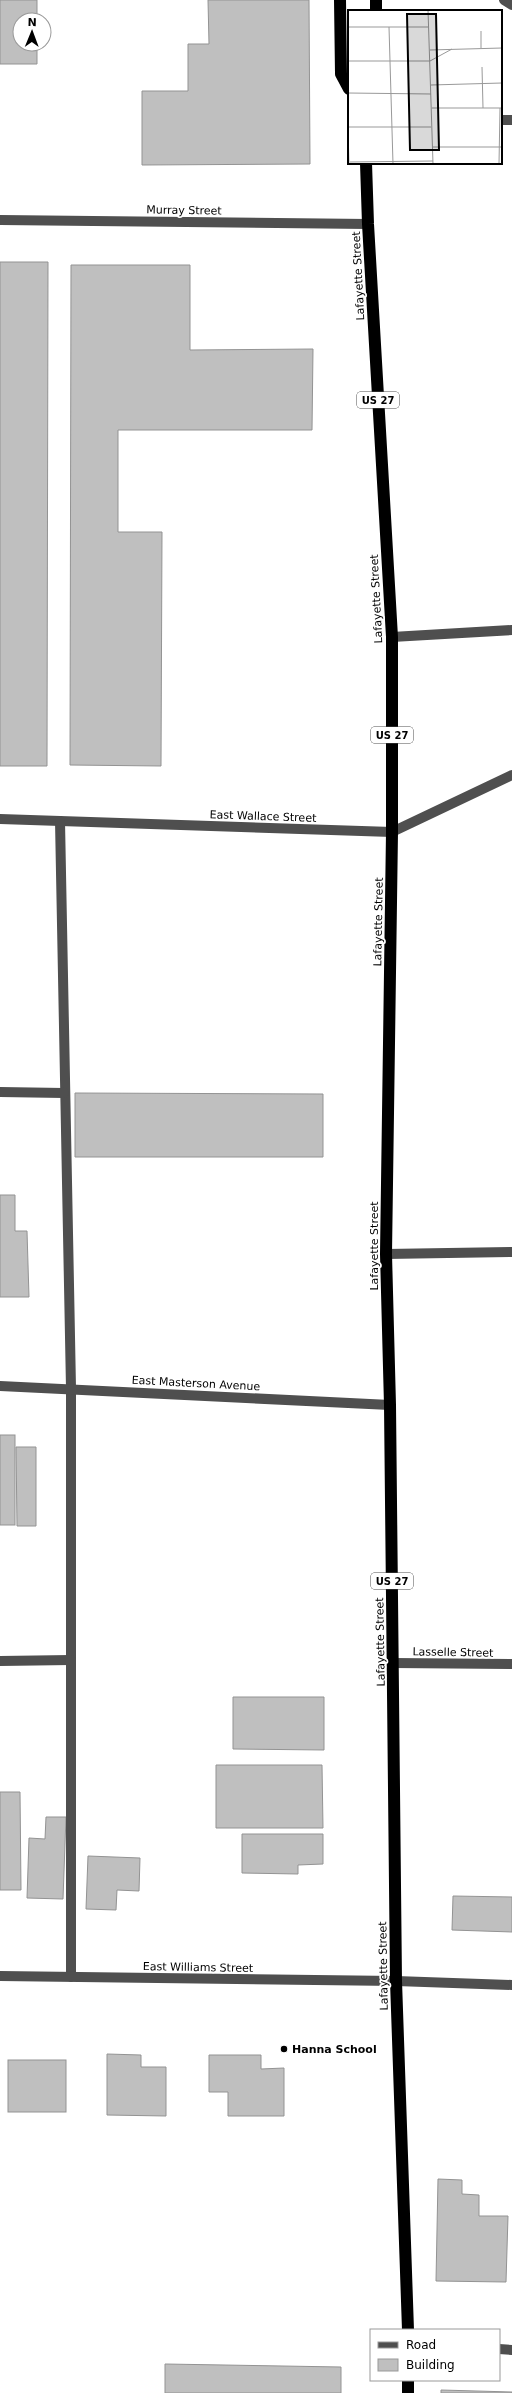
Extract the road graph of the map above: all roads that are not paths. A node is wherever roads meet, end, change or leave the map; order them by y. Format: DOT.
graph roads {
  1 [pos="340,0"];
  2 [pos="504,0"];
  3 [pos="512,5"];
  4 [pos="348,87"];
  5 [pos="366,164"];
  6 [pos="0,220"];
  7 [pos="368,224"];
  8 [pos="512,630"];
  9 [pos="392,637"];
  10 [pos="512,775"];
  11 [pos="0,819"];
  12 [pos="60,821"];
  13 [pos="392,832"];
  14 [pos="0,1092"];
  15 [pos="64,1093"];
  16 [pos="512,1252"];
  17 [pos="386,1254"];
  18 [pos="0,1386"];
  19 [pos="71,1388"];
  20 [pos="390,1405"];
  21 [pos="71,1660"];
  22 [pos="0,1661"];
  23 [pos="393,1663"];
  24 [pos="512,1664"];
  25 [pos="0,1976"];
  26 [pos="71,1977"];
  27 [pos="396,1981"];
  28 [pos="512,1985"];
  29 [pos="408,2329"];
  30 [pos="500,2349"];
  31 [pos="512,2350"];
  32 [pos="408,2381"];
  33 [pos="408,2393"];
  1 -- 4 [label="highway"];
  2 -- 3 [label="street"];
  5 -- 7 [label="highway, Lafayette Street / US 27"];
  6 -- 7 [label="street, Murray Street"];
  7 -- 9 [label="highway, Lafayette Street / US 27"];
  8 -- 9 [label="street"];
  9 -- 13 [label="highway, Lafayette Street / US 27"];
  10 -- 13 [label="street, East Wallace Street"];
  11 -- 12 [label="street, East Wallace Street"];
  12 -- 13 [label="street, East Wallace Street"];
  12 -- 15 [label="street"];
  13 -- 17 [label="highway, Lafayette Street / US 27"];
  14 -- 15 [label="street"];
  15 -- 19 [label="street"];
  16 -- 17 [label="street"];
  17 -- 20 [label="highway, Lafayette Street / US 27"];
  18 -- 19 [label="street, East Masterson Avenue"];
  19 -- 20 [label="street, East Masterson Avenue"];
  19 -- 21 [label="street"];
  20 -- 23 [label="highway, Lafayette Street / US 27"];
  21 -- 22 [label="street"];
  21 -- 26 [label="street"];
  23 -- 24 [label="street, Lasselle Street"];
  23 -- 27 [label="highway, Lafayette Street / US 27"];
  25 -- 26 [label="street, East Williams Street"];
  26 -- 27 [label="street, East Williams Street"];
  27 -- 28 [label="street, East Williams Street"];
  27 -- 29 [label="highway, Lafayette Street / US 27"];
  30 -- 31 [label="street"];
  32 -- 33 [label="highway"];
}
